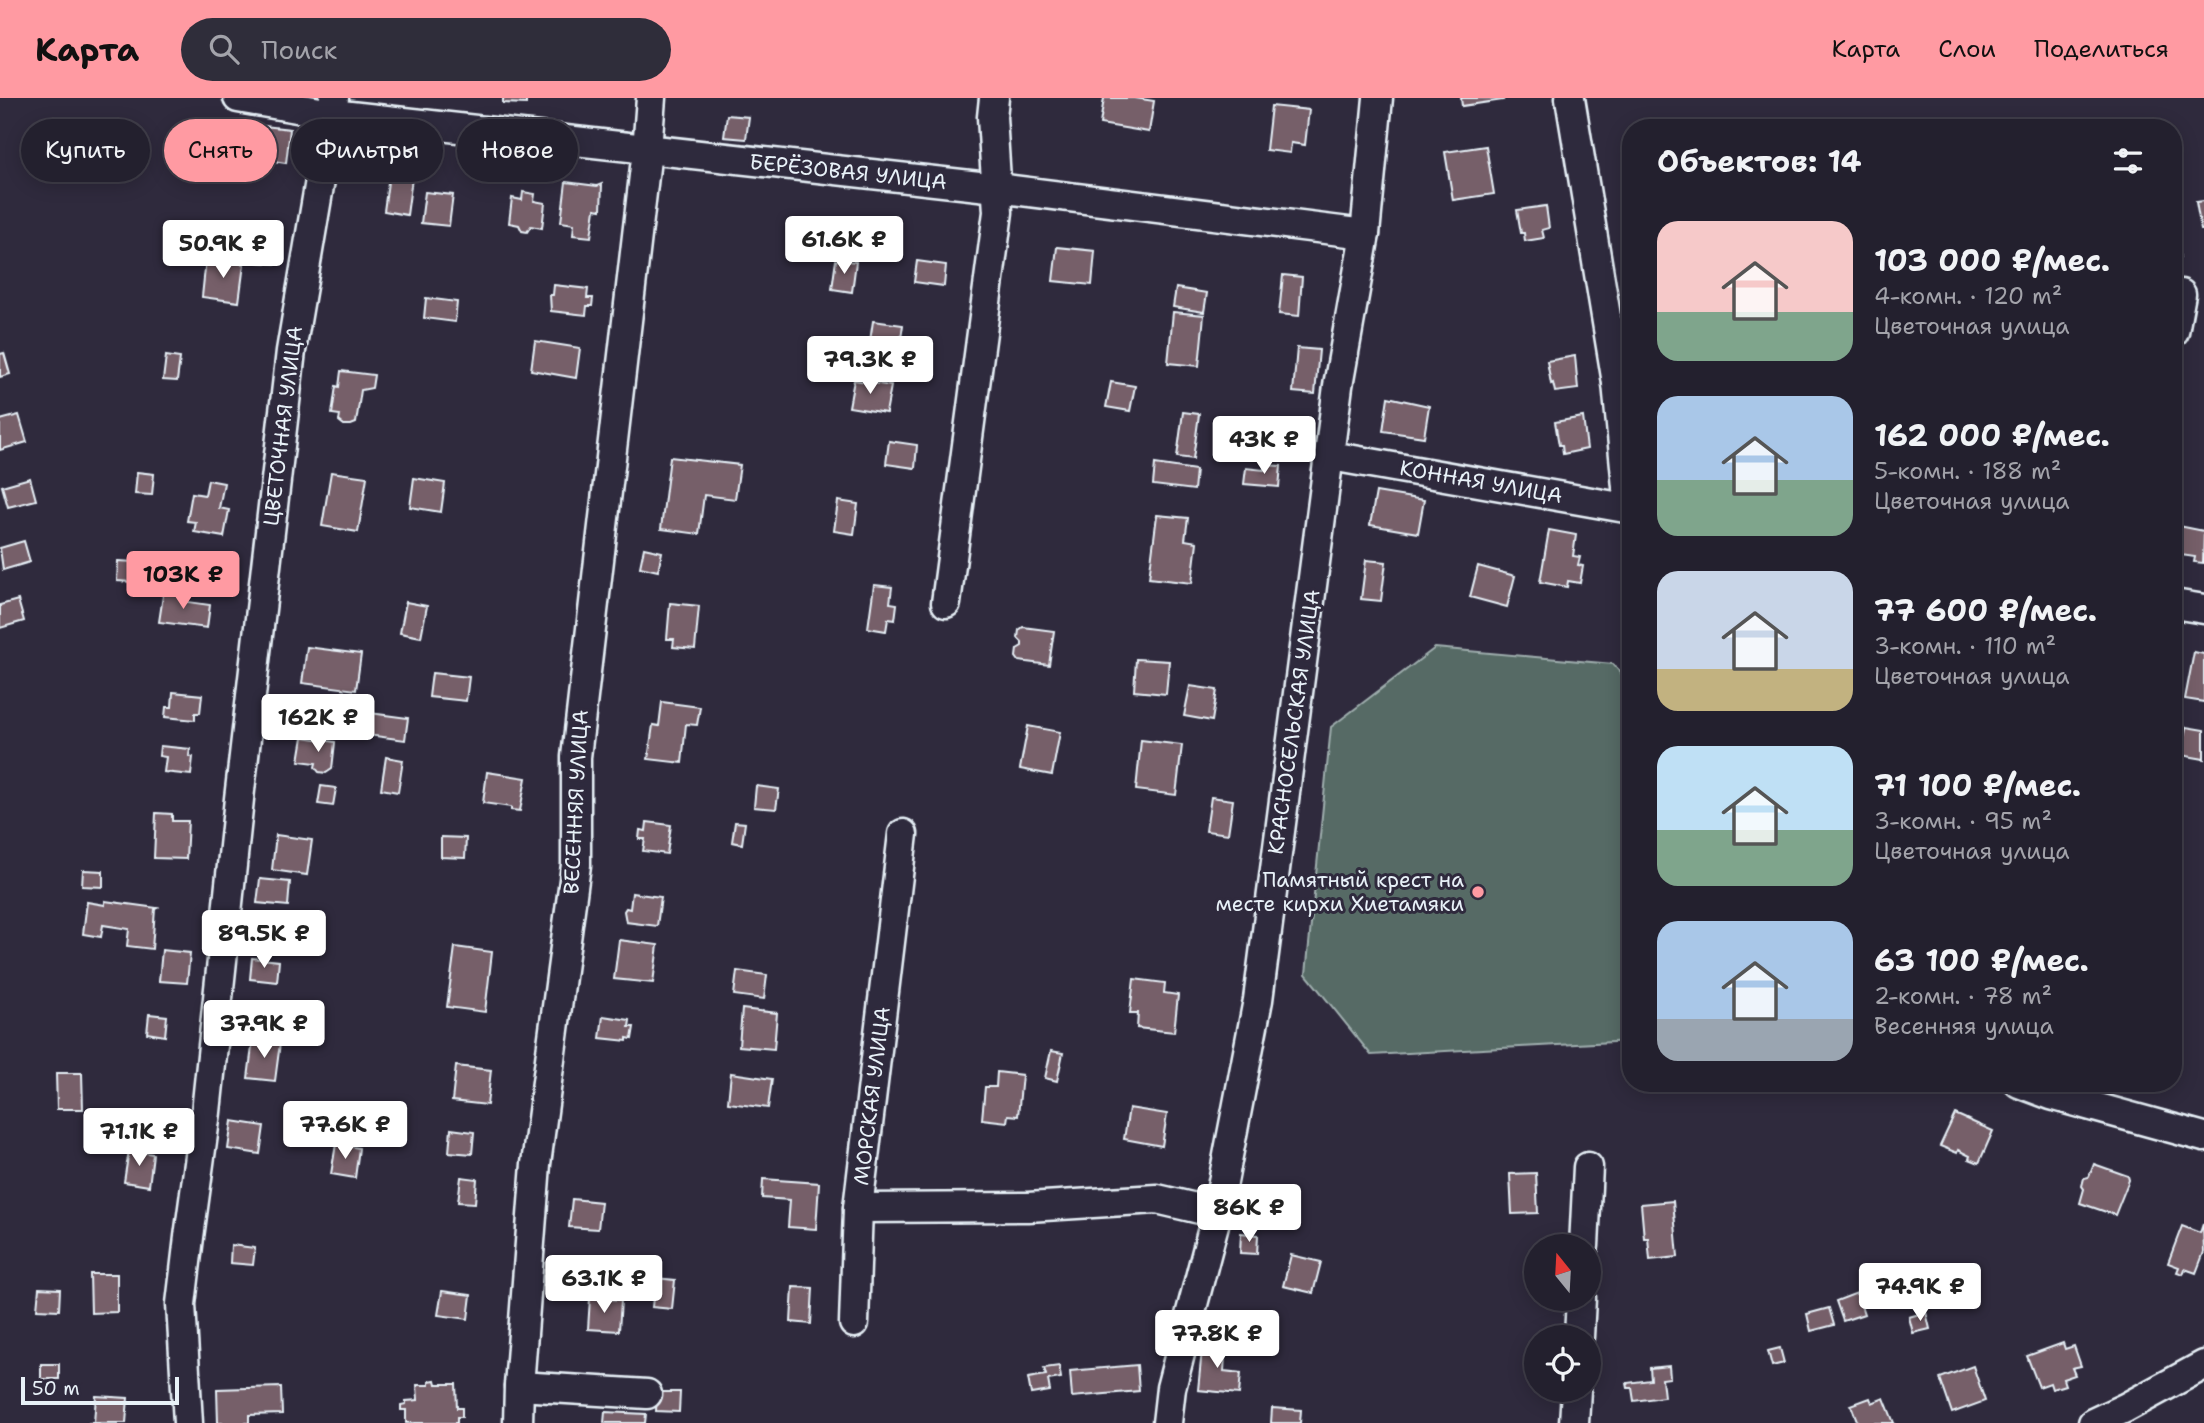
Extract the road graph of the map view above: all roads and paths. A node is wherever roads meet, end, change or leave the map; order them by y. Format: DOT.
graph roads {
  1 [pos="238,98"];
  2 [pos="651,98"];
  3 [pos="994,98"];
  4 [pos="1378,98"];
  5 [pos="1570,98"];
  6 [pos="333,106"];
  7 [pos="647,150"];
  8 [pos="997,188"];
  9 [pos="1365,234"];
  10 [pos="1622,371"];
  11 [pos="1331,456"];
  12 [pos="1622,507"];
  13 [pos="946,603"];
  14 [pos="2182,605"];
  15 [pos="2204,609"];
  16 [pos="903,834"];
  17 [pos="2043,1092"];
  18 [pos="2204,1137"];
  19 [pos="1588,1167"];
  20 [pos="859,1208"];
  21 [pos="1217,1213"];
  22 [pos="1585,1234"];
  23 [pos="854,1323"];
  24 [pos="2204,1365"];
  25 [pos="519,1385"];
  26 [pos="647,1394"];
  27 [pos="1575,1402"];
  28 [pos="188,1423"];
  29 [pos="518,1423"];
  30 [pos="1167,1423"];
  31 [pos="1574,1423"];
  32 [pos="2093,1423"];
  1 -- 6 [label="street, БЕРЁЗОВАЯ УЛИЦА"];
  2 -- 7 [label="street, ВЕСЕННЯЯ УЛИЦА"];
  3 -- 8 [label="street"];
  4 -- 9 [label="street, КРАСНОСЕЛЬСКАЯ УЛИЦА"];
  5 -- 10 [label="street"];
  6 -- 7 [label="street, БЕРЁЗОВАЯ УЛИЦА"];
  6 -- 28 [label="street, ЦВЕТОЧНАЯ УЛИЦА"];
  7 -- 8 [label="street, БЕРЁЗОВАЯ УЛИЦА"];
  7 -- 25 [label="street, ВЕСЕННЯЯ УЛИЦА"];
  8 -- 9 [label="street, БЕРЁЗОВАЯ УЛИЦА"];
  8 -- 13 [label="street"];
  9 -- 11 [label="street, КРАСНОСЕЛЬСКАЯ УЛИЦА"];
  11 -- 12 [label="street, КОННАЯ УЛИЦА"];
  11 -- 21 [label="street, КРАСНОСЕЛЬСКАЯ УЛИЦА"];
  14 -- 15 [label="street"];
  16 -- 20 [label="street, МОРСКАЯ УЛИЦА"];
  17 -- 18 [label="street"];
  19 -- 22 [label="street"];
  20 -- 21 [label="street, МОРСКАЯ УЛИЦА"];
  20 -- 23 [label="street"];
  21 -- 30 [label="street, КРАСНОСЕЛЬСКАЯ УЛИЦА"];
  24 -- 32 [label="street"];
  25 -- 26 [label="street"];
  25 -- 29 [label="street, ВЕСЕННЯЯ УЛИЦА"];
  27 -- 31 [label="street"];
}
